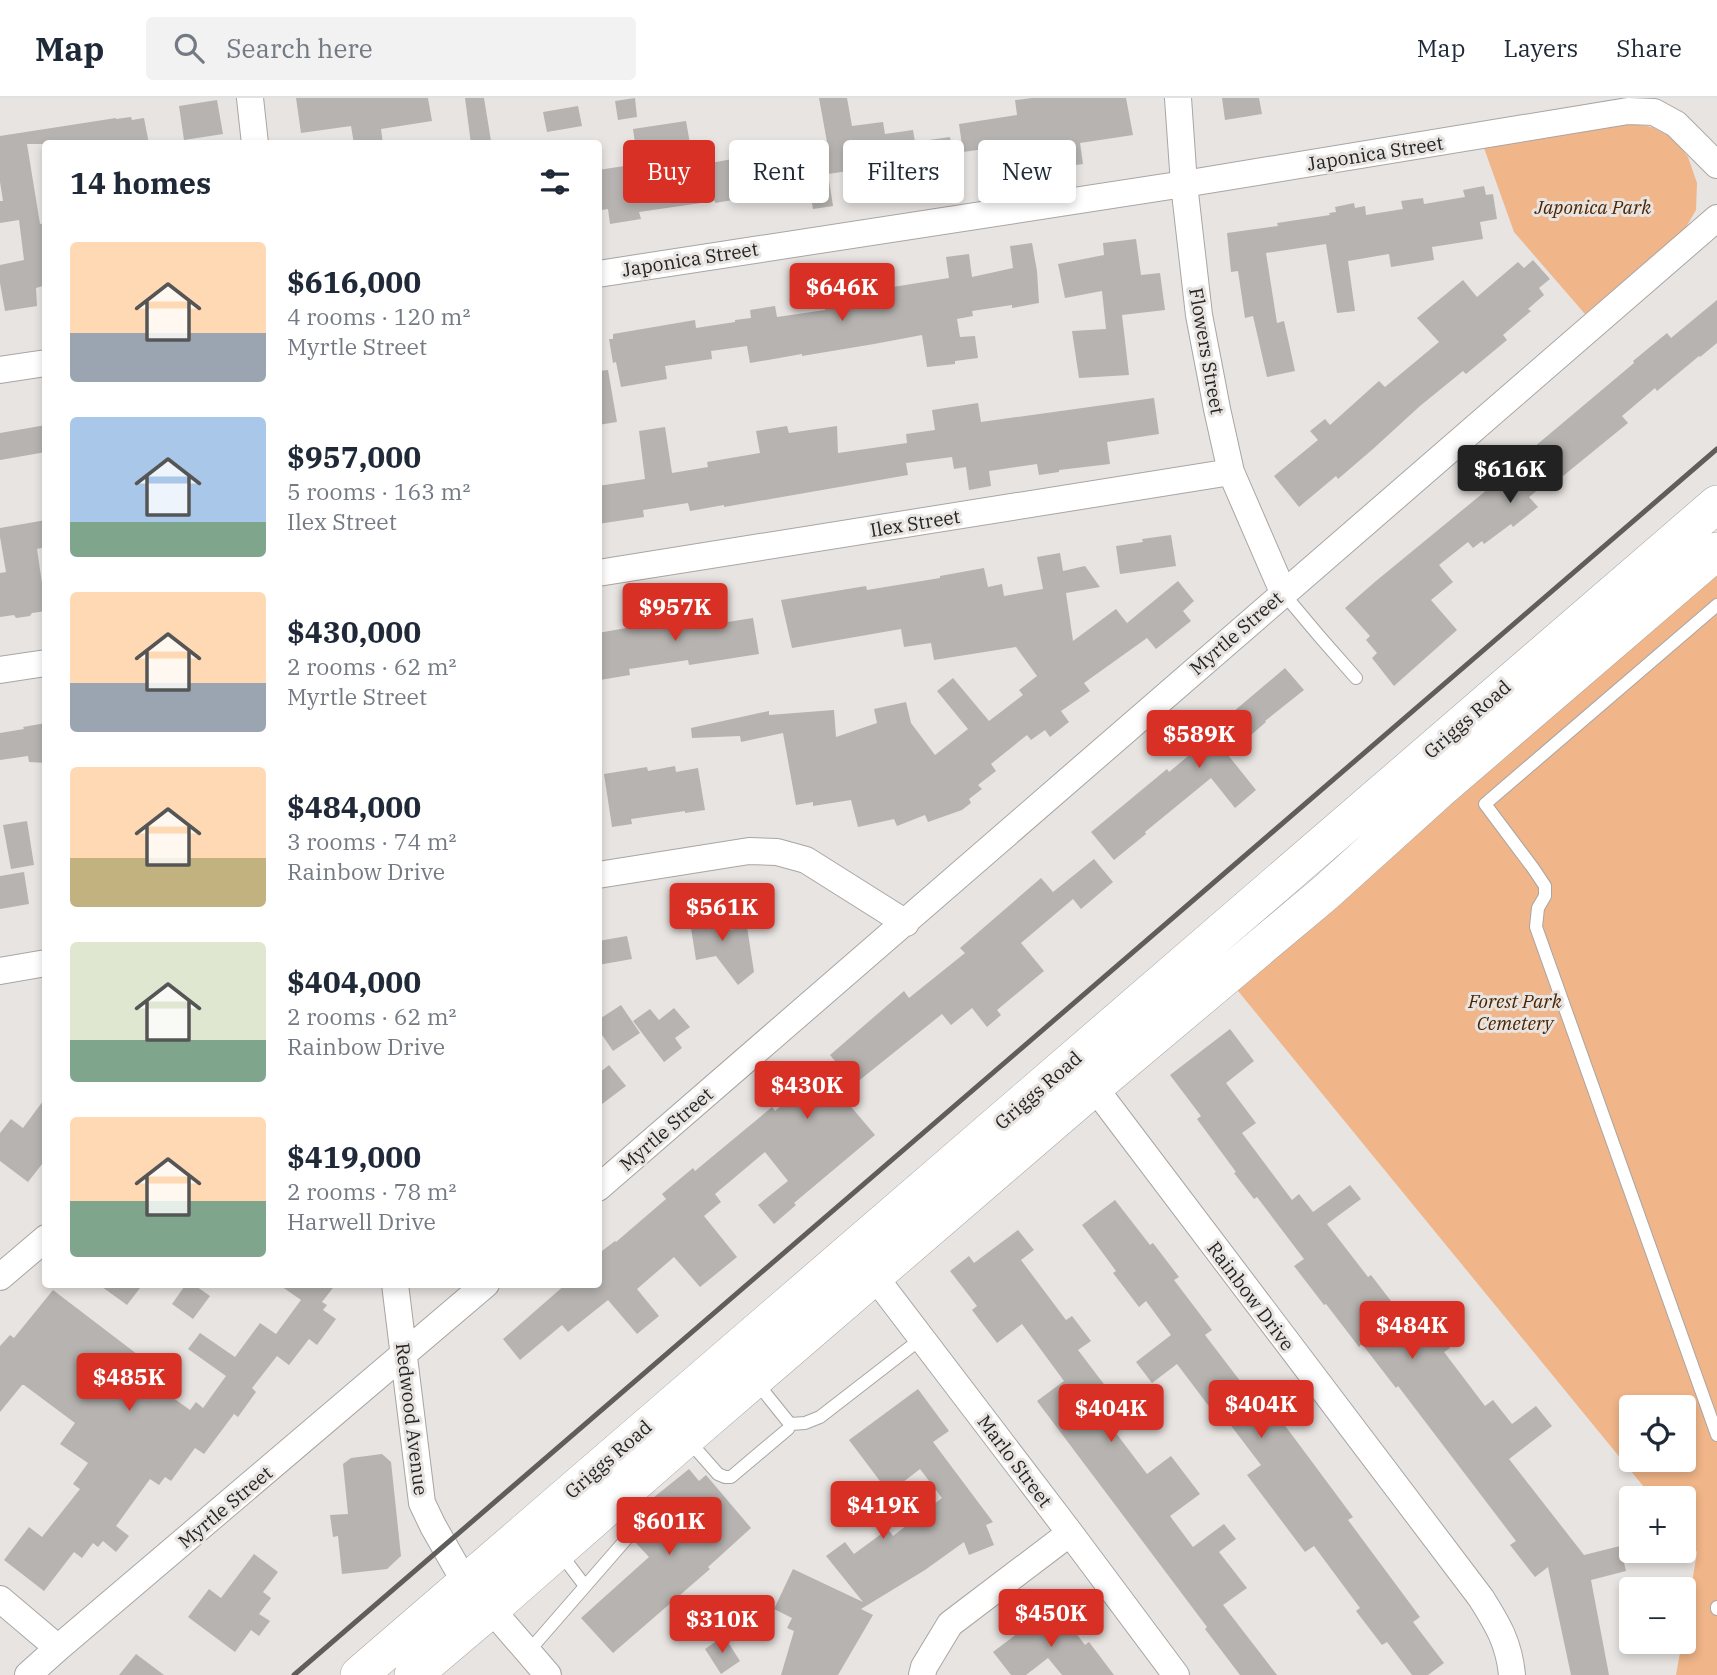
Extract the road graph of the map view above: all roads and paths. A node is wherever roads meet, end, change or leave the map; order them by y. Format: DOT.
graph roads {
  1 [pos="250,98"];
  2 [pos="1178,98"];
  3 [pos="255,140"];
  4 [pos="1717,165"];
  5 [pos="1184,184"];
  6 [pos="1717,218"];
  7 [pos="602,273"];
  8 [pos="42,364"];
  9 [pos="0,370"];
  10 [pos="1231,472"];
  11 [pos="1717,504"];
  12 [pos="1717,551"];
  13 [pos="602,572"];
  14 [pos="1283,592"];
  15 [pos="1717,605"];
  16 [pos="42,664"];
  17 [pos="0,670"];
  18 [pos="1356,678"];
  19 [pos="1427,777"];
  20 [pos="602,874"];
  21 [pos="906,923"];
  22 [pos="42,964"];
  23 [pos="0,971"];
  24 [pos="1083,1073"];
  25 [pos="602,1185"];
  26 [pos="42,1241"];
  27 [pos="864,1262"];
  28 [pos="0,1277"];
  29 [pos="396,1288"];
  30 [pos="481,1288"];
  31 [pos="922,1339"];
  32 [pos="404,1356"];
  33 [pos="755,1380"];
  34 [pos="677,1423"];
  35 [pos="790,1424"];
  36 [pos="1717,1435"];
  37 [pos="611,1504"];
  38 [pos="1070,1533"];
  39 [pos="558,1551"];
  40 [pos="585,1586"];
  41 [pos="479,1596"];
  42 [pos="0,1599"];
  43 [pos="58,1648"];
  44 [pos="528,1652"];
  45 [pos="28,1675"];
  46 [pos="359,1675"];
  47 [pos="386,1675"];
  48 [pos="413,1675"];
  49 [pos="548,1675"];
  50 [pos="922,1675"];
  51 [pos="1176,1675"];
  52 [pos="1512,1675"];
  1 -- 3 [label="street"];
  2 -- 5 [label="street, Flowers Street"];
  4 -- 5 [label="street, Japonica Street"];
  5 -- 7 [label="street, Japonica Street"];
  5 -- 10 [label="street, Flowers Street"];
  6 -- 14 [label="street, Myrtle Street"];
  8 -- 9 [label="street"];
  10 -- 13 [label="street, Ilex Street"];
  10 -- 14 [label="street, Flowers Street"];
  11 -- 19 [label="main road, Griggs Road"];
  12 -- 19 [label="main road, Griggs Road"];
  14 -- 18 [label="lane"];
  14 -- 21 [label="street, Myrtle Street"];
  15 -- 36 [label="lane"];
  16 -- 17 [label="street"];
  19 -- 24 [label="main road, Griggs Road"];
  20 -- 21 [label="street"];
  21 -- 25 [label="street, Myrtle Street"];
  22 -- 23 [label="street"];
  24 -- 27 [label="main road, Griggs Road"];
  24 -- 52 [label="street, Rainbow Drive"];
  26 -- 28 [label="street"];
  27 -- 31 [label="street, Marlo Street"];
  27 -- 33 [label="main road, Griggs Road"];
  27 -- 34 [label="main road, Griggs Road"];
  29 -- 32 [label="street, Redwood Avenue"];
  30 -- 32 [label="street, Myrtle Street"];
  31 -- 35 [label="lane"];
  31 -- 38 [label="street, Marlo Street"];
  32 -- 41 [label="street, Redwood Avenue"];
  32 -- 43 [label="street, Myrtle Street"];
  33 -- 34 [label="main road, Griggs Road"];
  33 -- 35 [label="lane"];
  34 -- 35 [label="lane"];
  34 -- 37 [label="main road, Griggs Road"];
  34 -- 41 [label="main road, Griggs Road"];
  37 -- 39 [label="main road, Griggs Road"];
  37 -- 40 [label="lane"];
  38 -- 50 [label="street"];
  38 -- 51 [label="street, Marlo Street"];
  39 -- 40 [label="lane"];
  39 -- 41 [label="main road, Griggs Road"];
  40 -- 44 [label="lane"];
  41 -- 44 [label="street, Redwood Avenue"];
  41 -- 46 [label="main road, Griggs Road"];
  41 -- 47 [label="main road"];
  41 -- 48 [label="main road, Griggs Road"];
  42 -- 43 [label="street"];
  43 -- 45 [label="street, Myrtle Street"];
  44 -- 49 [label="street, Redwood Avenue"];
}
